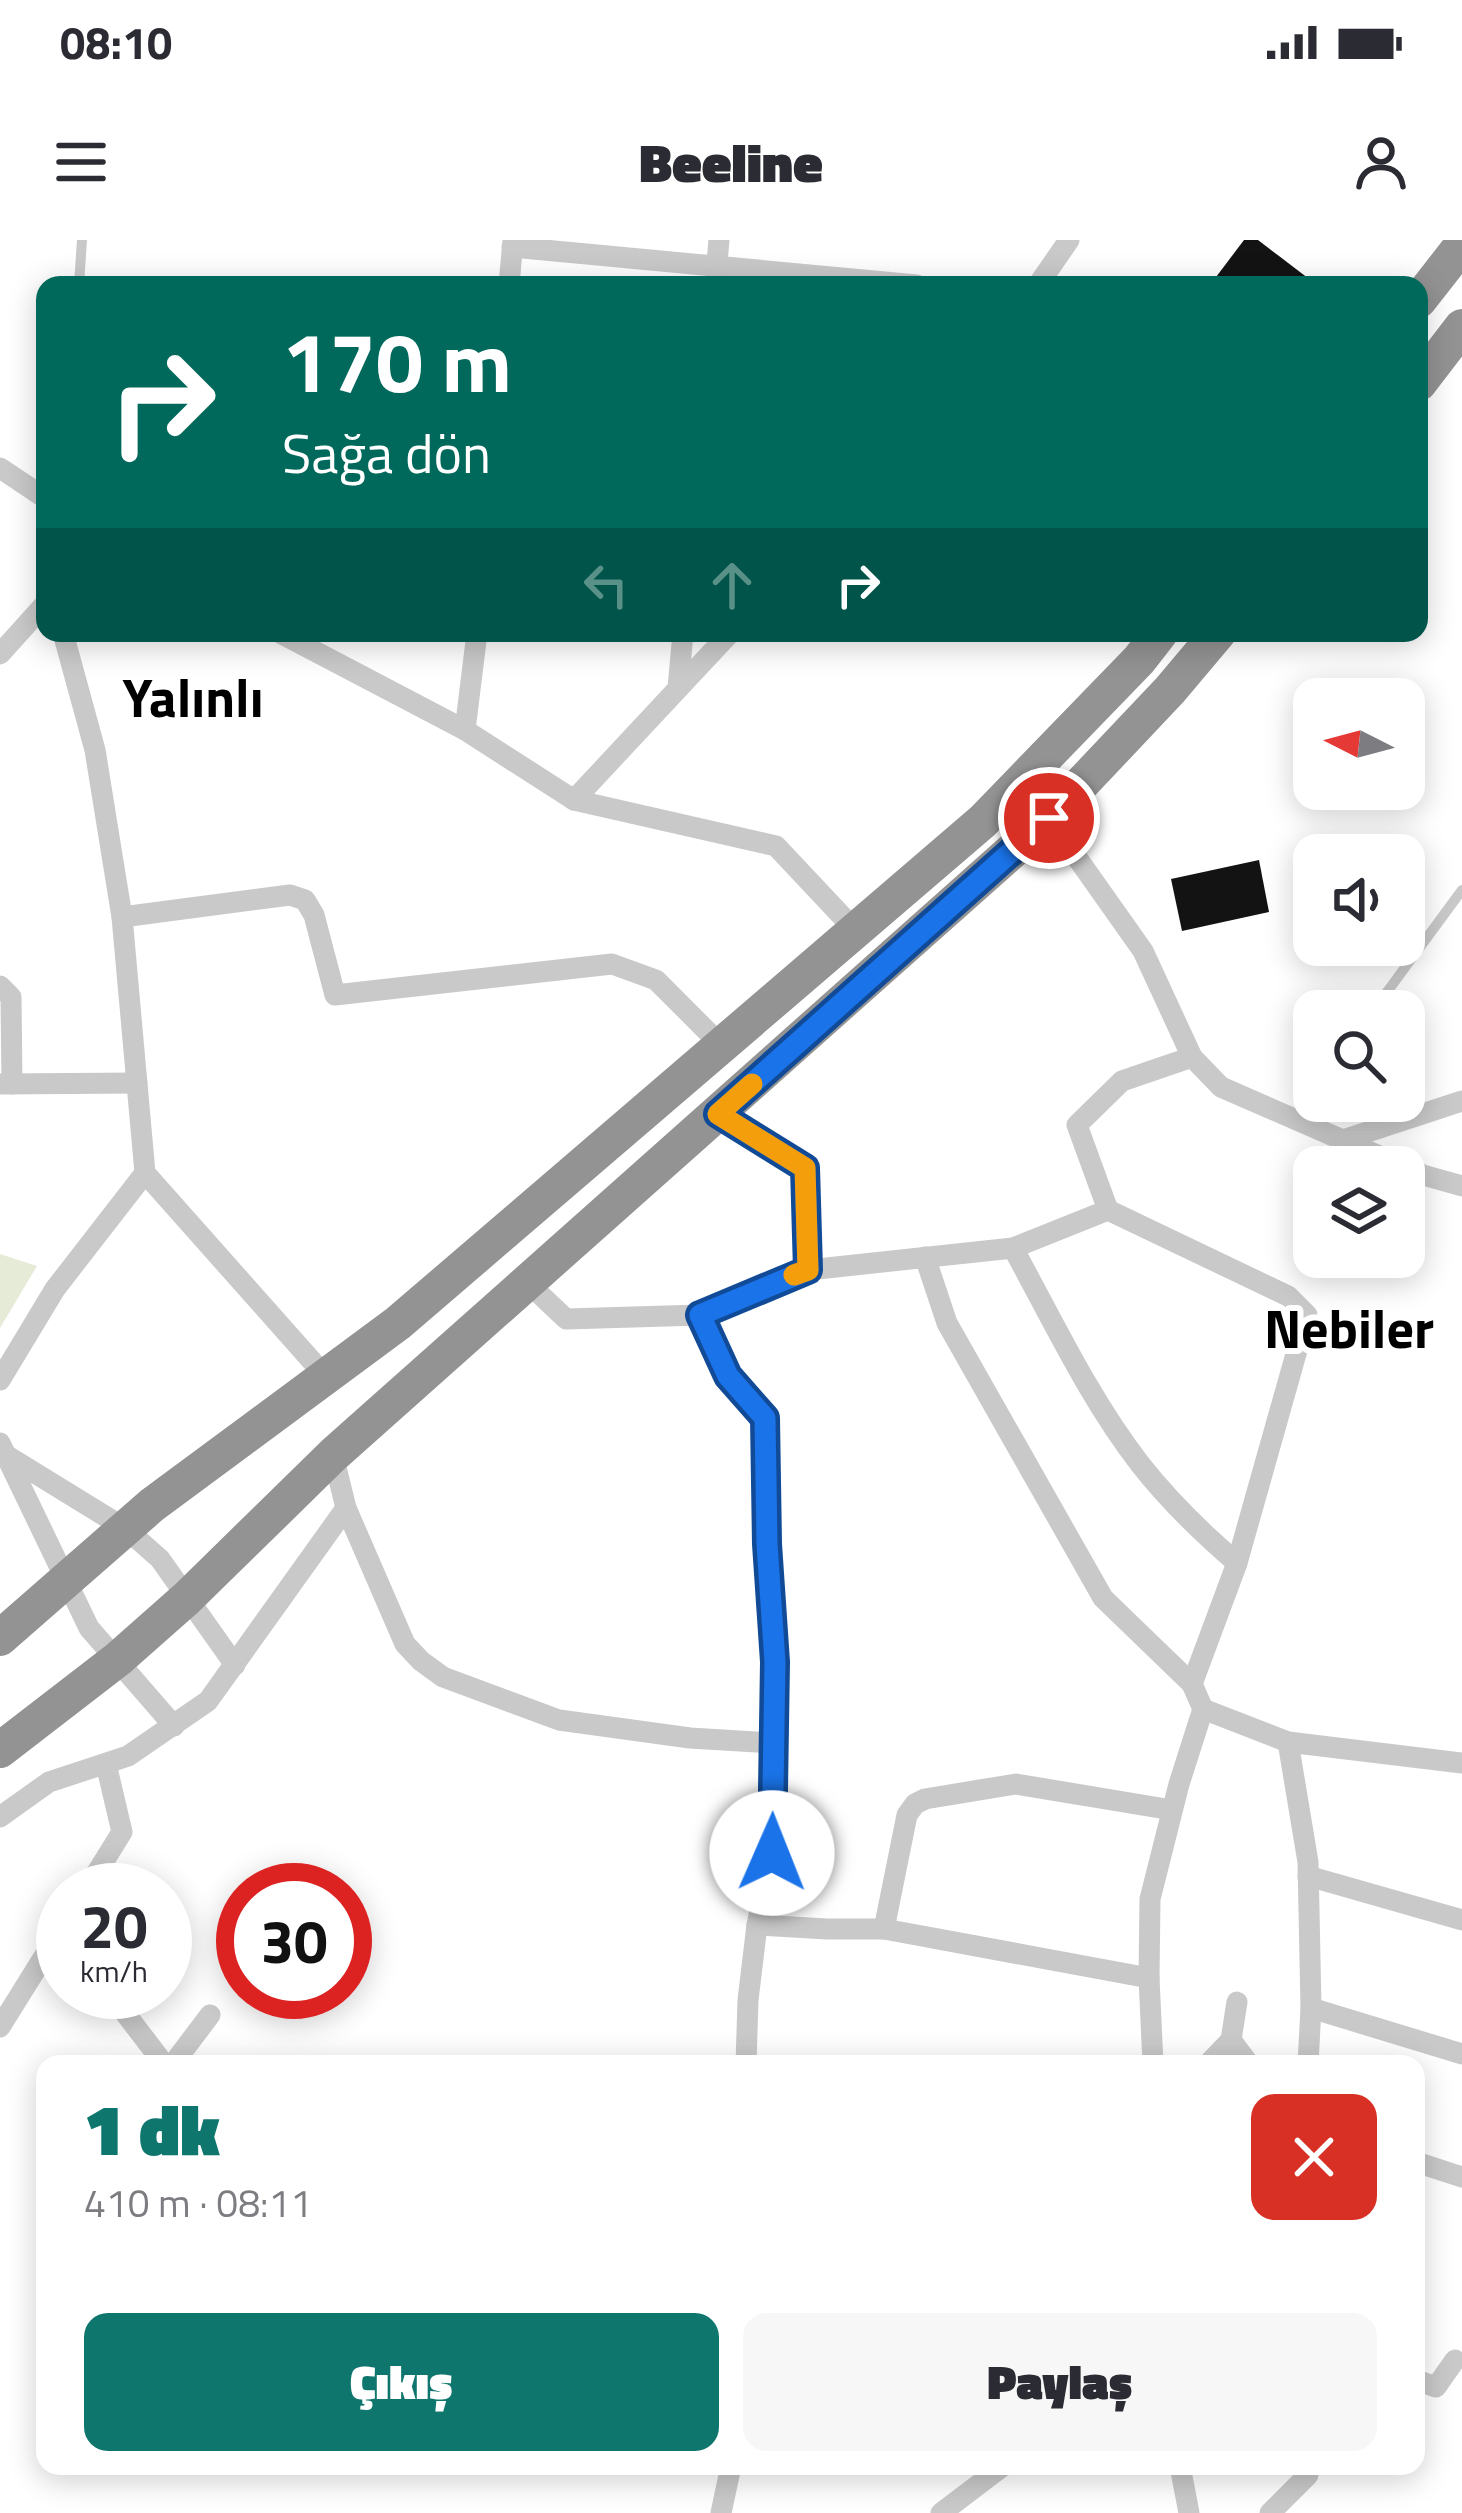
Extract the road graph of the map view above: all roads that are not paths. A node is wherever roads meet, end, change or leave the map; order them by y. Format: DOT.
graph roads {
  1 [pos="82,240"];
  2 [pos="718,240"];
  3 [pos="1069,240"];
  4 [pos="513,243"];
  5 [pos="1462,245"];
  6 [pos="716,275"];
  7 [pos="80,276"];
  8 [pos="510,276"];
  9 [pos="1044,276"];
  10 [pos="1428,288"];
  11 [pos="1462,327"];
  12 [pos="1428,371"];
  13 [pos="0,468"];
  14 [pos="36,492"];
  15 [pos="36,614"];
  16 [pos="66,642"];
  17 [pos="297,642"];
  18 [pos="476,642"];
  19 [pos="682,642"];
  20 [pos="721,642"];
  21 [pos="1153,642"];
  22 [pos="1210,642"];
  23 [pos="0,654"];
  24 [pos="678,688"];
  25 [pos="465,730"];
  26 [pos="574,800"];
  27 [pos="1049,818"];
  28 [pos="1462,890"];
  29 [pos="122,916"];
  30 [pos="855,930"];
  31 [pos="0,986"];
  32 [pos="1388,990"];
  33 [pos="721,1045"];
  34 [pos="1192,1057"];
  35 [pos="136,1083"];
  36 [pos="6,1084"];
  37 [pos="1462,1100"];
  38 [pos="718,1114"];
  39 [pos="1293,1118"];
  40 [pos="1304,1122"];
  41 [pos="1346,1139"];
  42 [pos="145,1173"];
  43 [pos="1462,1186"];
  44 [pos="1108,1210"];
  45 [pos="1013,1248"];
  46 [pos="925,1257"];
  47 [pos="808,1270"];
  48 [pos="527,1282"];
  49 [pos="700,1315"];
  50 [pos="327,1378"];
  51 [pos="0,1380"];
  52 [pos="4,1450"];
  53 [pos="333,1455"];
  54 [pos="346,1508"];
  55 [pos="126,1529"];
  56 [pos="1238,1563"];
  57 [pos="67,1582"];
  58 [pos="187,1598"];
  59 [pos="0,1638"];
  60 [pos="118,1659"];
  61 [pos="236,1665"];
  62 [pos="1192,1684"];
  63 [pos="1203,1708"];
  64 [pos="174,1726"];
  65 [pos="1288,1742"];
  66 [pos="774,1743"];
  67 [pos="0,1750"];
  68 [pos="1461,1758"];
  69 [pos="106,1764"];
  70 [pos="1172,1810"];
  71 [pos="0,1817"];
  72 [pos="103,1863"];
  73 [pos="1308,1876"];
  74 [pos="1462,1920"];
  75 [pos="757,1925"];
  76 [pos="884,1929"];
  77 [pos="36,1969"];
  78 [pos="1149,1978"];
  79 [pos="1237,2002"];
  80 [pos="1311,2008"];
  81 [pos="210,2014"];
  82 [pos="132,2019"];
  83 [pos="0,2027"];
  84 [pos="1231,2040"];
  85 [pos="1462,2054"];
  86 [pos="161,2055"];
  87 [pos="176,2055"];
  88 [pos="746,2055"];
  89 [pos="1153,2055"];
  90 [pos="1217,2055"];
  91 [pos="1243,2055"];
  92 [pos="1308,2055"];
  93 [pos="1425,2165"];
  94 [pos="1462,2177"];
  95 [pos="1455,2360"];
  96 [pos="1425,2383"];
  97 [pos="729,2475"];
  98 [pos="992,2475"];
  99 [pos="1182,2475"];
  100 [pos="1308,2475"];
  101 [pos="721,2513"];
  102 [pos="941,2513"];
  103 [pos="1189,2513"];
  104 [pos="1270,2513"];
  1 -- 7 [label="lane"];
  2 -- 6 [label="street"];
  3 -- 9 [label="street"];
  4 -- 6 [label="street"];
  4 -- 8 [label="street"];
  5 -- 10 [label="highway"];
  11 -- 12 [label="highway"];
  13 -- 14 [label="street"];
  15 -- 23 [label="street"];
  16 -- 29 [label="street"];
  17 -- 25 [label="street"];
  18 -- 25 [label="street"];
  19 -- 24 [label="street"];
  20 -- 24 [label="street"];
  21 -- 30 [label="highway"];
  22 -- 27 [label="highway"];
  24 -- 26 [label="street"];
  25 -- 26 [label="street"];
  26 -- 30 [label="street"];
  27 -- 34 [label="street"];
  27 -- 38 [label="highway"];
  28 -- 32 [label="lane"];
  29 -- 33 [label="street"];
  29 -- 35 [label="street"];
  30 -- 33 [label="highway"];
  31 -- 36 [label="street"];
  33 -- 50 [label="highway"];
  34 -- 39 [label="street"];
  34 -- 44 [label="street"];
  35 -- 36 [label="street"];
  35 -- 42 [label="street"];
  37 -- 41 [label="street"];
  38 -- 47 [label="street"];
  38 -- 48 [label="highway"];
  40 -- 41 [label="street"];
  41 -- 43 [label="street"];
  42 -- 50 [label="street"];
  42 -- 51 [label="street"];
  44 -- 45 [label="street"];
  44 -- 56 [label="street"];
  45 -- 46 [label="street"];
  45 -- 56 [label="street"];
  46 -- 47 [label="street"];
  46 -- 62 [label="street"];
  47 -- 49 [label="street"];
  48 -- 49 [label="street"];
  48 -- 53 [label="highway"];
  49 -- 66 [label="street"];
  50 -- 55 [label="highway"];
  52 -- 55 [label="street"];
  52 -- 57 [label="street"];
  53 -- 54 [label="street"];
  53 -- 58 [label="highway"];
  54 -- 61 [label="street"];
  54 -- 66 [label="street"];
  55 -- 57 [label="highway"];
  55 -- 58 [label="street"];
  56 -- 62 [label="street"];
  57 -- 59 [label="highway"];
  57 -- 60 [label="street"];
  58 -- 60 [label="highway"];
  58 -- 61 [label="street"];
  60 -- 64 [label="street"];
  60 -- 67 [label="highway"];
  61 -- 64 [label="street"];
  62 -- 63 [label="street"];
  63 -- 65 [label="street"];
  63 -- 70 [label="street"];
  64 -- 69 [label="street"];
  65 -- 68 [label="street"];
  65 -- 73 [label="street"];
  66 -- 75 [label="street"];
  69 -- 71 [label="street"];
  69 -- 72 [label="street"];
  70 -- 76 [label="street"];
  70 -- 78 [label="street"];
  73 -- 74 [label="street"];
  73 -- 80 [label="street"];
  75 -- 76 [label="street"];
  75 -- 88 [label="street"];
  76 -- 78 [label="street"];
  77 -- 83 [label="street"];
  78 -- 89 [label="street"];
  79 -- 84 [label="street"];
  80 -- 85 [label="street"];
  80 -- 92 [label="street"];
  81 -- 87 [label="street"];
  82 -- 86 [label="street"];
  84 -- 90 [label="street"];
  84 -- 91 [label="street"];
  93 -- 94 [label="street"];
  95 -- 96 [label="street"];
  97 -- 101 [label="street"];
  98 -- 102 [label="street"];
  99 -- 103 [label="street"];
  100 -- 104 [label="street"];
}
